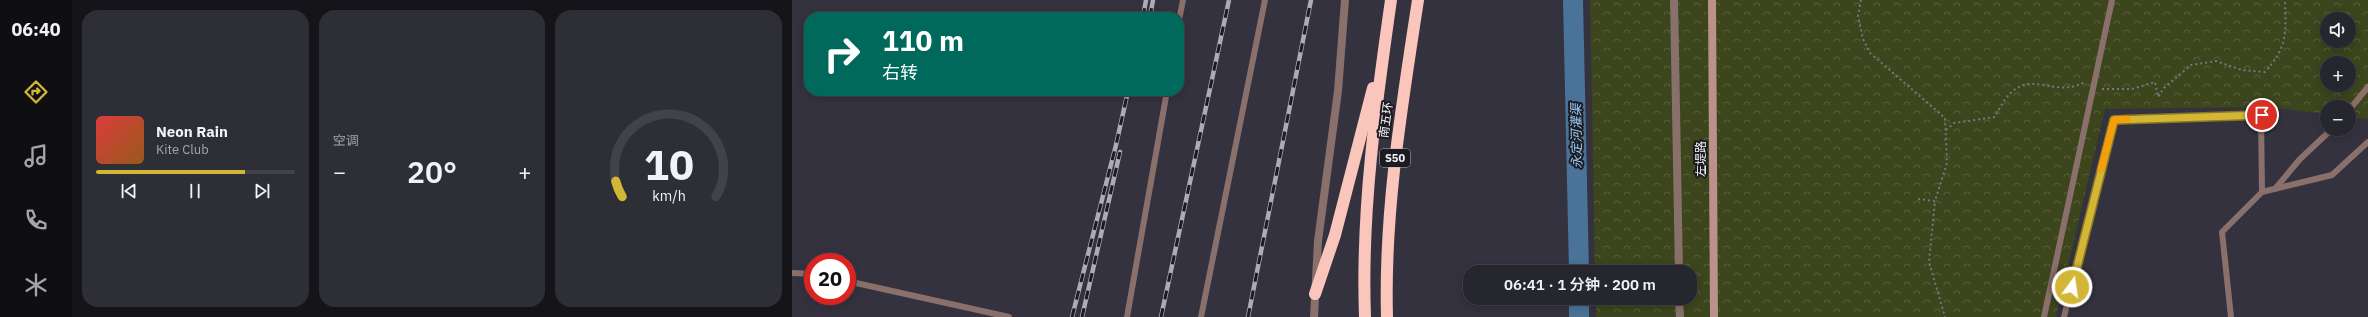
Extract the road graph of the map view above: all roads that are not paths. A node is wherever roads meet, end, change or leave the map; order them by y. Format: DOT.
graph roads {
  1 [pos="1183,0"];
  2 [pos="1264,0"];
  3 [pos="1345,0"];
  4 [pos="1391,0"];
  5 [pos="1418,0"];
  6 [pos="1674,0"];
  7 [pos="1712,0"];
  8 [pos="2112,0"];
  9 [pos="1181,12"];
  10 [pos="1386,34"];
  11 [pos="2368,87"];
  12 [pos="1166,96"];
  13 [pos="2356,102"];
  14 [pos="2325,136"];
  15 [pos="2368,142"];
  16 [pos="2275,189"];
  17 [pos="2262,192"];
  18 [pos="1679,265"];
  19 [pos="792,273"];
  20 [pos="804,274"];
  21 [pos="856,283"];
  22 [pos="1315,294"];
  23 [pos="1679,305"];
  24 [pos="1009,317"];
  25 [pos="1127,317"];
  26 [pos="1201,317"];
  27 [pos="1314,317"];
  28 [pos="1365,317"];
  29 [pos="1387,317"];
  30 [pos="1680,317"];
  31 [pos="1714,317"];
  32 [pos="2044,317"];
  33 [pos="2064,317"];
  34 [pos="2231,317"];
  1 -- 9 [label="lane"];
  2 -- 26 [label="lane"];
  3 -- 22 [label="street"];
  4 -- 10 [label="highway, 南五环 / S50"];
  5 -- 29 [label="highway, 南五环 / S50"];
  6 -- 18 [label="street"];
  7 -- 31 [label="main road, 左堤路"];
  8 -- 32 [label="lane"];
  10 -- 22 [label="highway"];
  10 -- 28 [label="highway, 南五环 / S50"];
  11 -- 13 [label="lane"];
  12 -- 25 [label="lane"];
  14 -- 16 [label="lane"];
  15 -- 16 [label="lane"];
  16 -- 17 [label="lane"];
  17 -- 33 [label="lane"];
  17 -- 34 [label="lane"];
  19 -- 20 [label="lane"];
  21 -- 24 [label="lane"];
  22 -- 27 [label="street"];
  23 -- 30 [label="street"];
}
